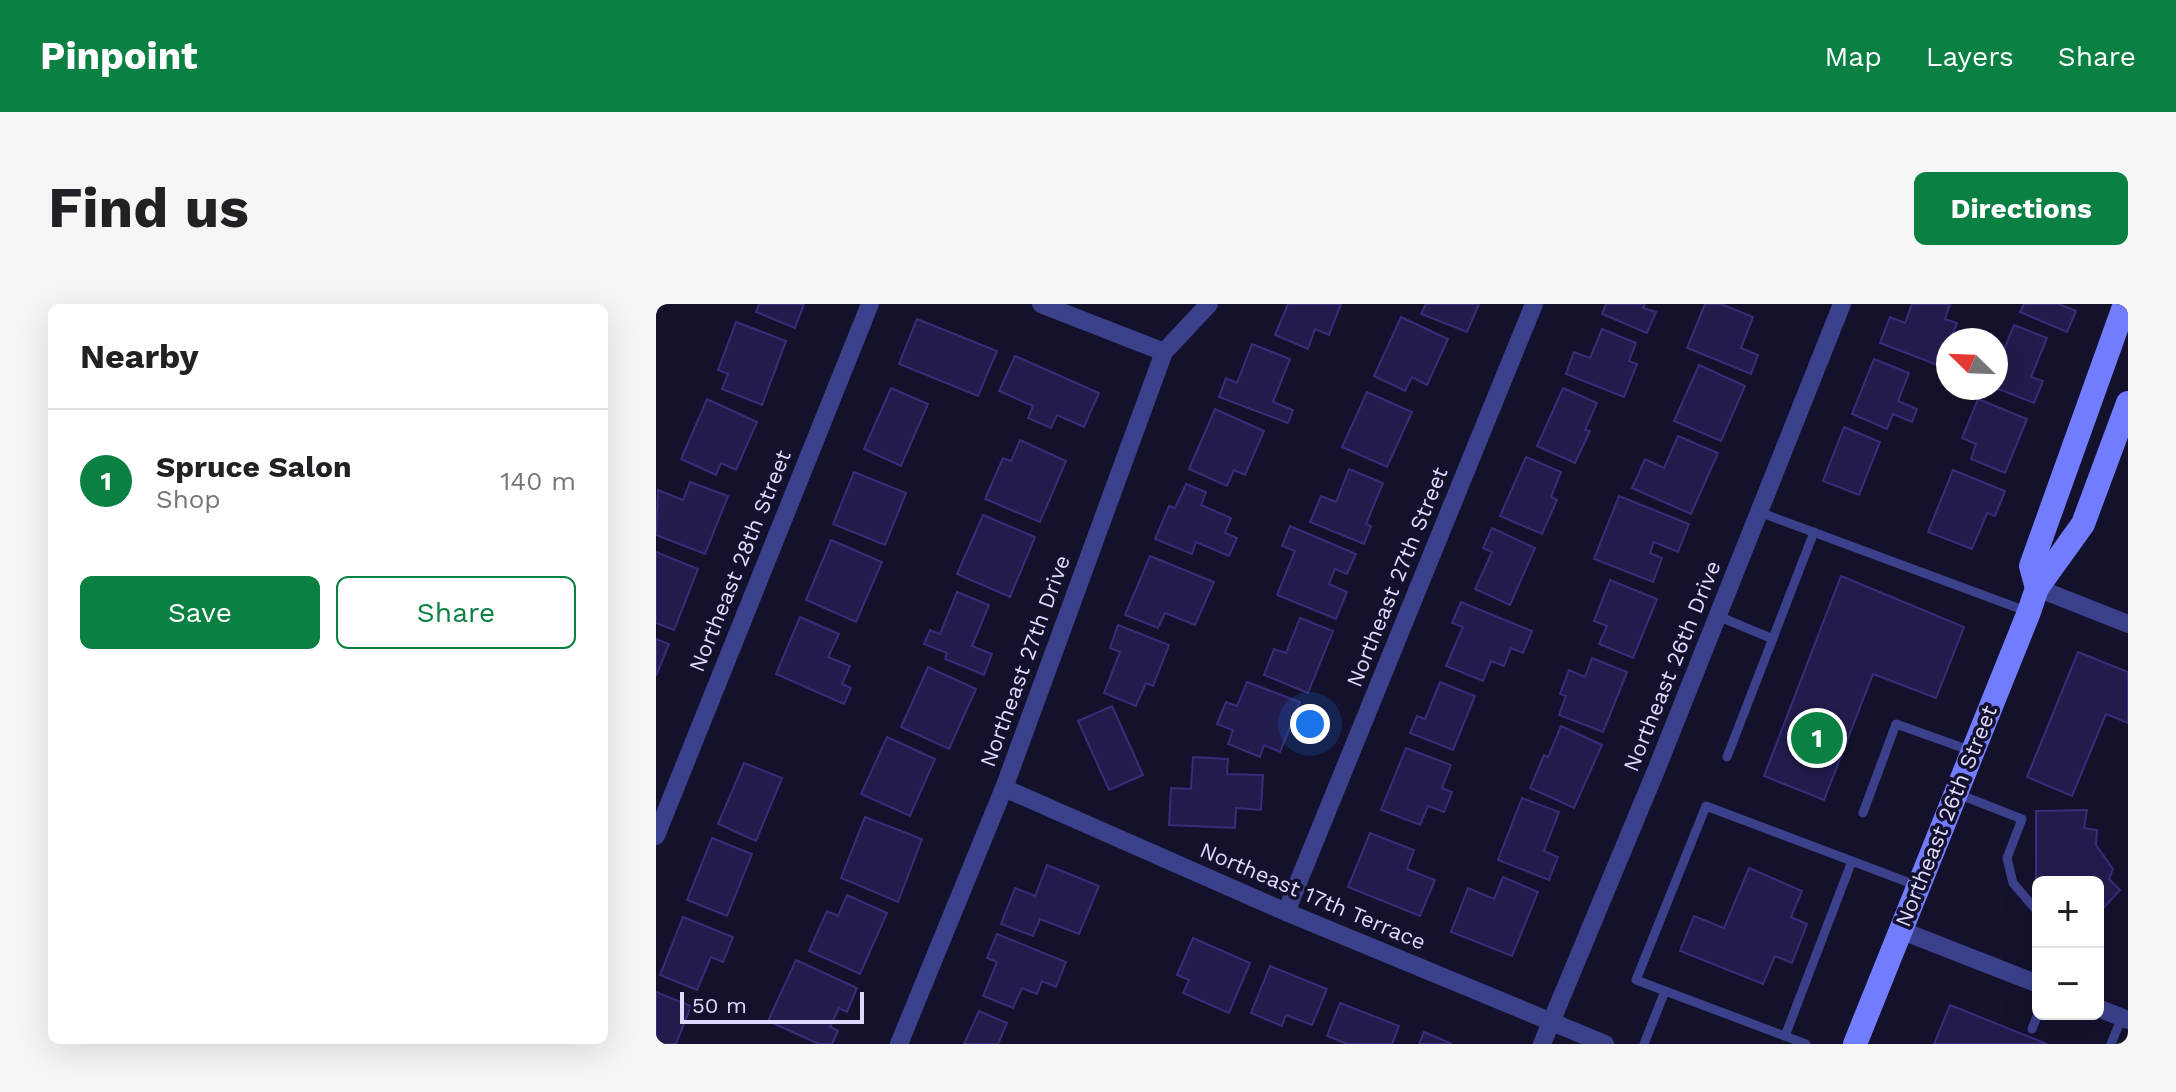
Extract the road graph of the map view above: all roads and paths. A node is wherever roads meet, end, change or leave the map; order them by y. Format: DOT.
graph roads {
  1 [pos="870,304"];
  2 [pos="1041,304"];
  3 [pos="1209,304"];
  4 [pos="1534,304"];
  5 [pos="1842,304"];
  6 [pos="2125,304"];
  7 [pos="1164,352"];
  8 [pos="2128,403"];
  9 [pos="1759,512"];
  10 [pos="1814,532"];
  11 [pos="2037,588"];
  12 [pos="2029,612"];
  13 [pos="1718,616"];
  14 [pos="2128,624"];
  15 [pos="1773,639"];
  16 [pos="1972,751"];
  17 [pos="1727,757"];
  18 [pos="1004,788"];
  19 [pos="1955,793"];
  20 [pos="1863,813"];
  21 [pos="656,836"];
  22 [pos="1852,861"];
  23 [pos="1918,886"];
  24 [pos="2032,905"];
  25 [pos="1286,912"];
  26 [pos="1900,930"];
  27 [pos="2032,982"];
  28 [pos="1665,991"];
  29 [pos="2104,1010"];
  30 [pos="2125,1018"];
  31 [pos="2036,1020"];
  32 [pos="1550,1023"];
  33 [pos="2032,1029"];
  34 [pos="1785,1036"];
  35 [pos="899,1044"];
  36 [pos="1542,1044"];
  37 [pos="1605,1044"];
  38 [pos="1644,1044"];
  39 [pos="1806,1044"];
  40 [pos="1855,1044"];
  41 [pos="2111,1044"];
  1 -- 21 [label="street, Northeast 28th Street"];
  2 -- 7 [label="street"];
  3 -- 7 [label="street, Northeast 27th Drive"];
  4 -- 25 [label="street, Northeast 27th Street"];
  5 -- 9 [label="street, Northeast 26th Drive"];
  6 -- 11 [label="street, Northeast 26th Street"];
  7 -- 18 [label="street, Northeast 27th Drive"];
  8 -- 11 [label="street, Northeast 26th Street"];
  9 -- 10 [label="lane"];
  9 -- 13 [label="street, Northeast 26th Drive"];
  10 -- 12 [label="lane"];
  10 -- 15 [label="lane"];
  11 -- 12 [label="street, Northeast 26th Street"];
  11 -- 14 [label="street"];
  12 -- 16 [label="street, Northeast 26th Street"];
  13 -- 15 [label="lane"];
  13 -- 32 [label="street, Northeast 26th Drive"];
  15 -- 17 [label="lane"];
  16 -- 19 [label="street, Northeast 26th Street"];
  16 -- 20 [label="lane"];
  18 -- 25 [label="street, Northeast 17th Terrace"];
  18 -- 35 [label="street, Northeast 27th Drive"];
  19 -- 23 [label="street, Northeast 26th Street"];
  19 -- 24 [label="lane"];
  22 -- 23 [label="lane"];
  22 -- 28 [label="lane"];
  22 -- 34 [label="lane"];
  23 -- 26 [label="street, Northeast 26th Street"];
  25 -- 32 [label="street, Northeast 17th Terrace"];
  26 -- 27 [label="street"];
  26 -- 40 [label="street, Northeast 26th Street"];
  28 -- 34 [label="lane"];
  28 -- 38 [label="lane"];
  29 -- 30 [label="street"];
  30 -- 41 [label="lane"];
  31 -- 33 [label="lane"];
  32 -- 36 [label="street, Northeast 26th Drive"];
  32 -- 37 [label="street, Northeast 17th Terrace"];
  34 -- 39 [label="lane"];
}
